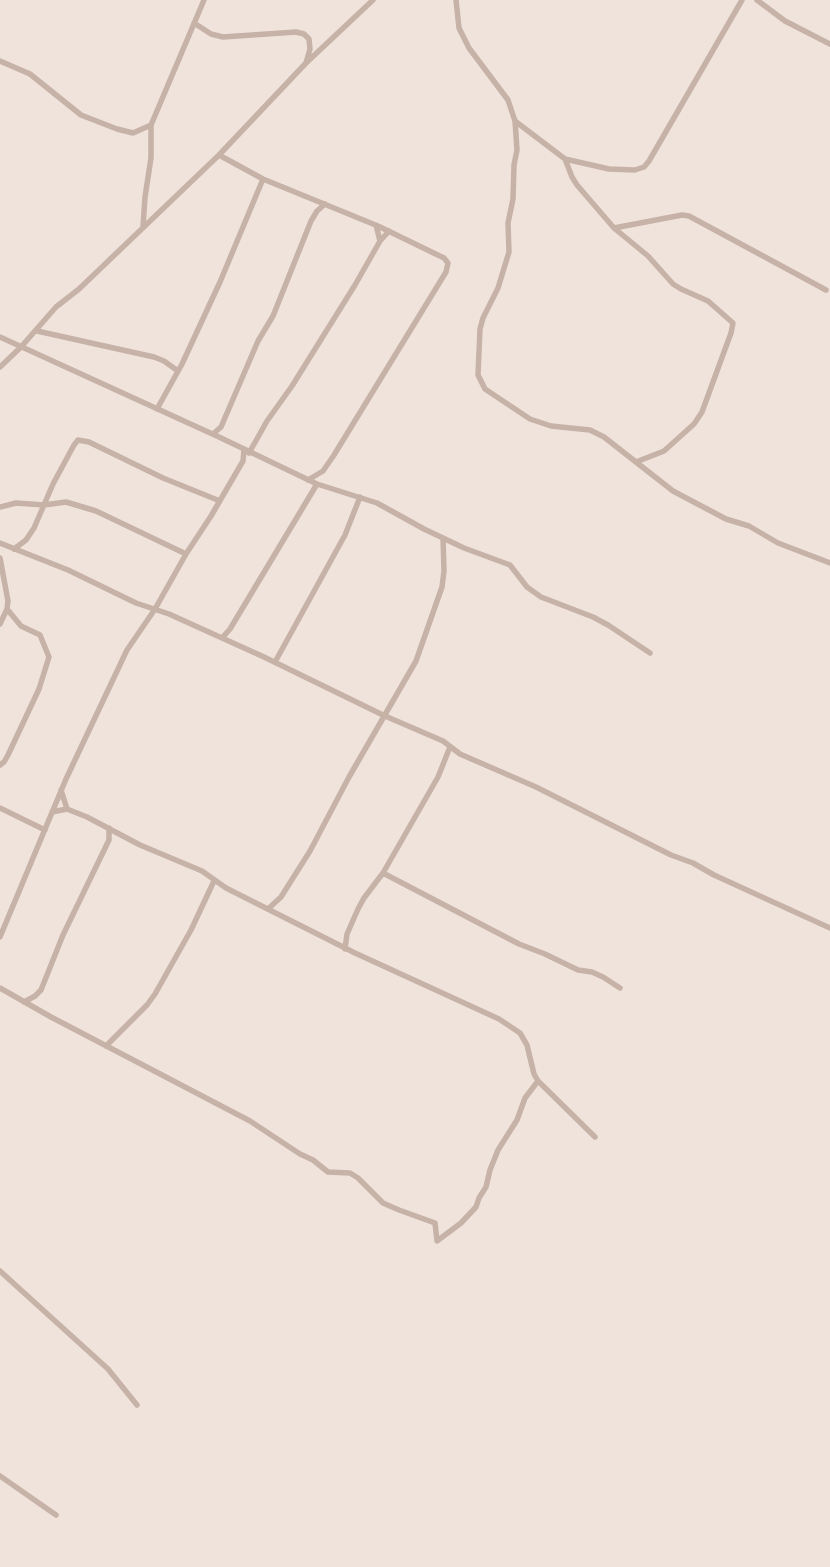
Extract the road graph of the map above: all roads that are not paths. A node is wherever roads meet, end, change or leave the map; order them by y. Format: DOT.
graph roads {
  1 [pos="204,0"];
  2 [pos="373,0"];
  3 [pos="456,0"];
  4 [pos="742,0"];
  5 [pos="757,0"];
  6 [pos="194,23"];
  7 [pos="830,44"];
  8 [pos="0,61"];
  9 [pos="306,62"];
  10 [pos="515,121"];
  11 [pos="151,125"];
  12 [pos="219,155"];
  13 [pos="565,159"];
  14 [pos="263,179"];
  15 [pos="325,204"];
  16 [pos="376,225"];
  17 [pos="143,227"];
  18 [pos="614,228"];
  19 [pos="389,231"];
  20 [pos="380,241"];
  21 [pos="826,290"];
  22 [pos="37,330"];
  23 [pos="0,337"];
  24 [pos="22,347"];
  25 [pos="0,366"];
  26 [pos="178,371"];
  27 [pos="157,409"];
  28 [pos="221,427"];
  29 [pos="213,434"];
  30 [pos="224,440"];
  31 [pos="246,451"];
  32 [pos="256,456"];
  33 [pos="243,462"];
  34 [pos="636,462"];
  35 [pos="308,480"];
  36 [pos="317,484"];
  37 [pos="360,497"];
  38 [pos="220,501"];
  39 [pos="44,504"];
  40 [pos="0,507"];
  41 [pos="443,538"];
  42 [pos="0,542"];
  43 [pos="14,549"];
  44 [pos="186,554"];
  45 [pos="0,558"];
  46 [pos="830,563"];
  47 [pos="6,609"];
  48 [pos="156,609"];
  49 [pos="0,624"];
  50 [pos="222,638"];
  51 [pos="650,653"];
  52 [pos="275,662"];
  53 [pos="385,716"];
  54 [pos="450,747"];
  55 [pos="0,764"];
  56 [pos="61,790"];
  57 [pos="0,808"];
  58 [pos="67,809"];
  59 [pos="52,812"];
  60 [pos="109,828"];
  61 [pos="45,830"];
  62 [pos="383,873"];
  63 [pos="214,881"];
  64 [pos="268,909"];
  65 [pos="830,928"];
  66 [pos="0,937"];
  67 [pos="346,949"];
  68 [pos="0,988"];
  69 [pos="620,988"];
  70 [pos="24,1002"];
  71 [pos="106,1046"];
  72 [pos="538,1081"];
  73 [pos="595,1137"];
  74 [pos="0,1271"];
  75 [pos="137,1405"];
  76 [pos="0,1476"];
  77 [pos="56,1515"];
  1 -- 6 [label="street"];
  2 -- 9 [label="street"];
  3 -- 10 [label="street"];
  4 -- 13 [label="street"];
  5 -- 7 [label="street"];
  6 -- 9 [label="street"];
  6 -- 11 [label="street"];
  8 -- 11 [label="street"];
  9 -- 12 [label="street"];
  10 -- 13 [label="street"];
  10 -- 34 [label="street"];
  11 -- 17 [label="street"];
  12 -- 14 [label="street"];
  12 -- 17 [label="street"];
  13 -- 18 [label="street"];
  14 -- 15 [label="street"];
  14 -- 26 [label="street"];
  15 -- 16 [label="street"];
  15 -- 28 [label="street"];
  16 -- 19 [label="street"];
  16 -- 20 [label="street"];
  17 -- 22 [label="street"];
  18 -- 21 [label="street"];
  18 -- 34 [label="street"];
  19 -- 20 [label="street"];
  19 -- 35 [label="street"];
  20 -- 31 [label="street"];
  22 -- 24 [label="street"];
  22 -- 26 [label="street"];
  23 -- 24 [label="street"];
  24 -- 25 [label="street"];
  24 -- 27 [label="street"];
  26 -- 27 [label="street"];
  27 -- 29 [label="street"];
  28 -- 29 [label="street"];
  28 -- 30 [label="street"];
  29 -- 30 [label="street"];
  30 -- 31 [label="street"];
  31 -- 32 [label="street"];
  31 -- 33 [label="street"];
  32 -- 33 [label="street"];
  32 -- 35 [label="street"];
  33 -- 38 [label="street"];
  34 -- 46 [label="street"];
  35 -- 36 [label="street"];
  36 -- 37 [label="street"];
  36 -- 50 [label="street"];
  37 -- 41 [label="street"];
  37 -- 52 [label="street"];
  38 -- 39 [label="street"];
  38 -- 44 [label="street"];
  39 -- 40 [label="street"];
  39 -- 43 [label="street"];
  39 -- 44 [label="street"];
  41 -- 51 [label="street"];
  41 -- 53 [label="street"];
  42 -- 43 [label="street"];
  43 -- 48 [label="street"];
  44 -- 48 [label="street"];
  45 -- 47 [label="street"];
  47 -- 49 [label="street"];
  47 -- 55 [label="street"];
  48 -- 50 [label="street"];
  48 -- 56 [label="street"];
  50 -- 52 [label="street"];
  52 -- 53 [label="street"];
  53 -- 54 [label="street"];
  53 -- 64 [label="street"];
  54 -- 62 [label="street"];
  54 -- 65 [label="street"];
  56 -- 58 [label="street"];
  56 -- 59 [label="street"];
  57 -- 61 [label="street"];
  58 -- 59 [label="street"];
  58 -- 60 [label="street"];
  59 -- 61 [label="street"];
  60 -- 63 [label="street"];
  60 -- 70 [label="street"];
  61 -- 66 [label="street"];
  62 -- 67 [label="street"];
  62 -- 69 [label="street"];
  63 -- 64 [label="street"];
  63 -- 71 [label="street"];
  64 -- 67 [label="street"];
  67 -- 72 [label="street"];
  68 -- 70 [label="street"];
  70 -- 71 [label="street"];
  71 -- 72 [label="street"];
  72 -- 73 [label="street"];
  74 -- 75 [label="street"];
  76 -- 77 [label="street"];
}
